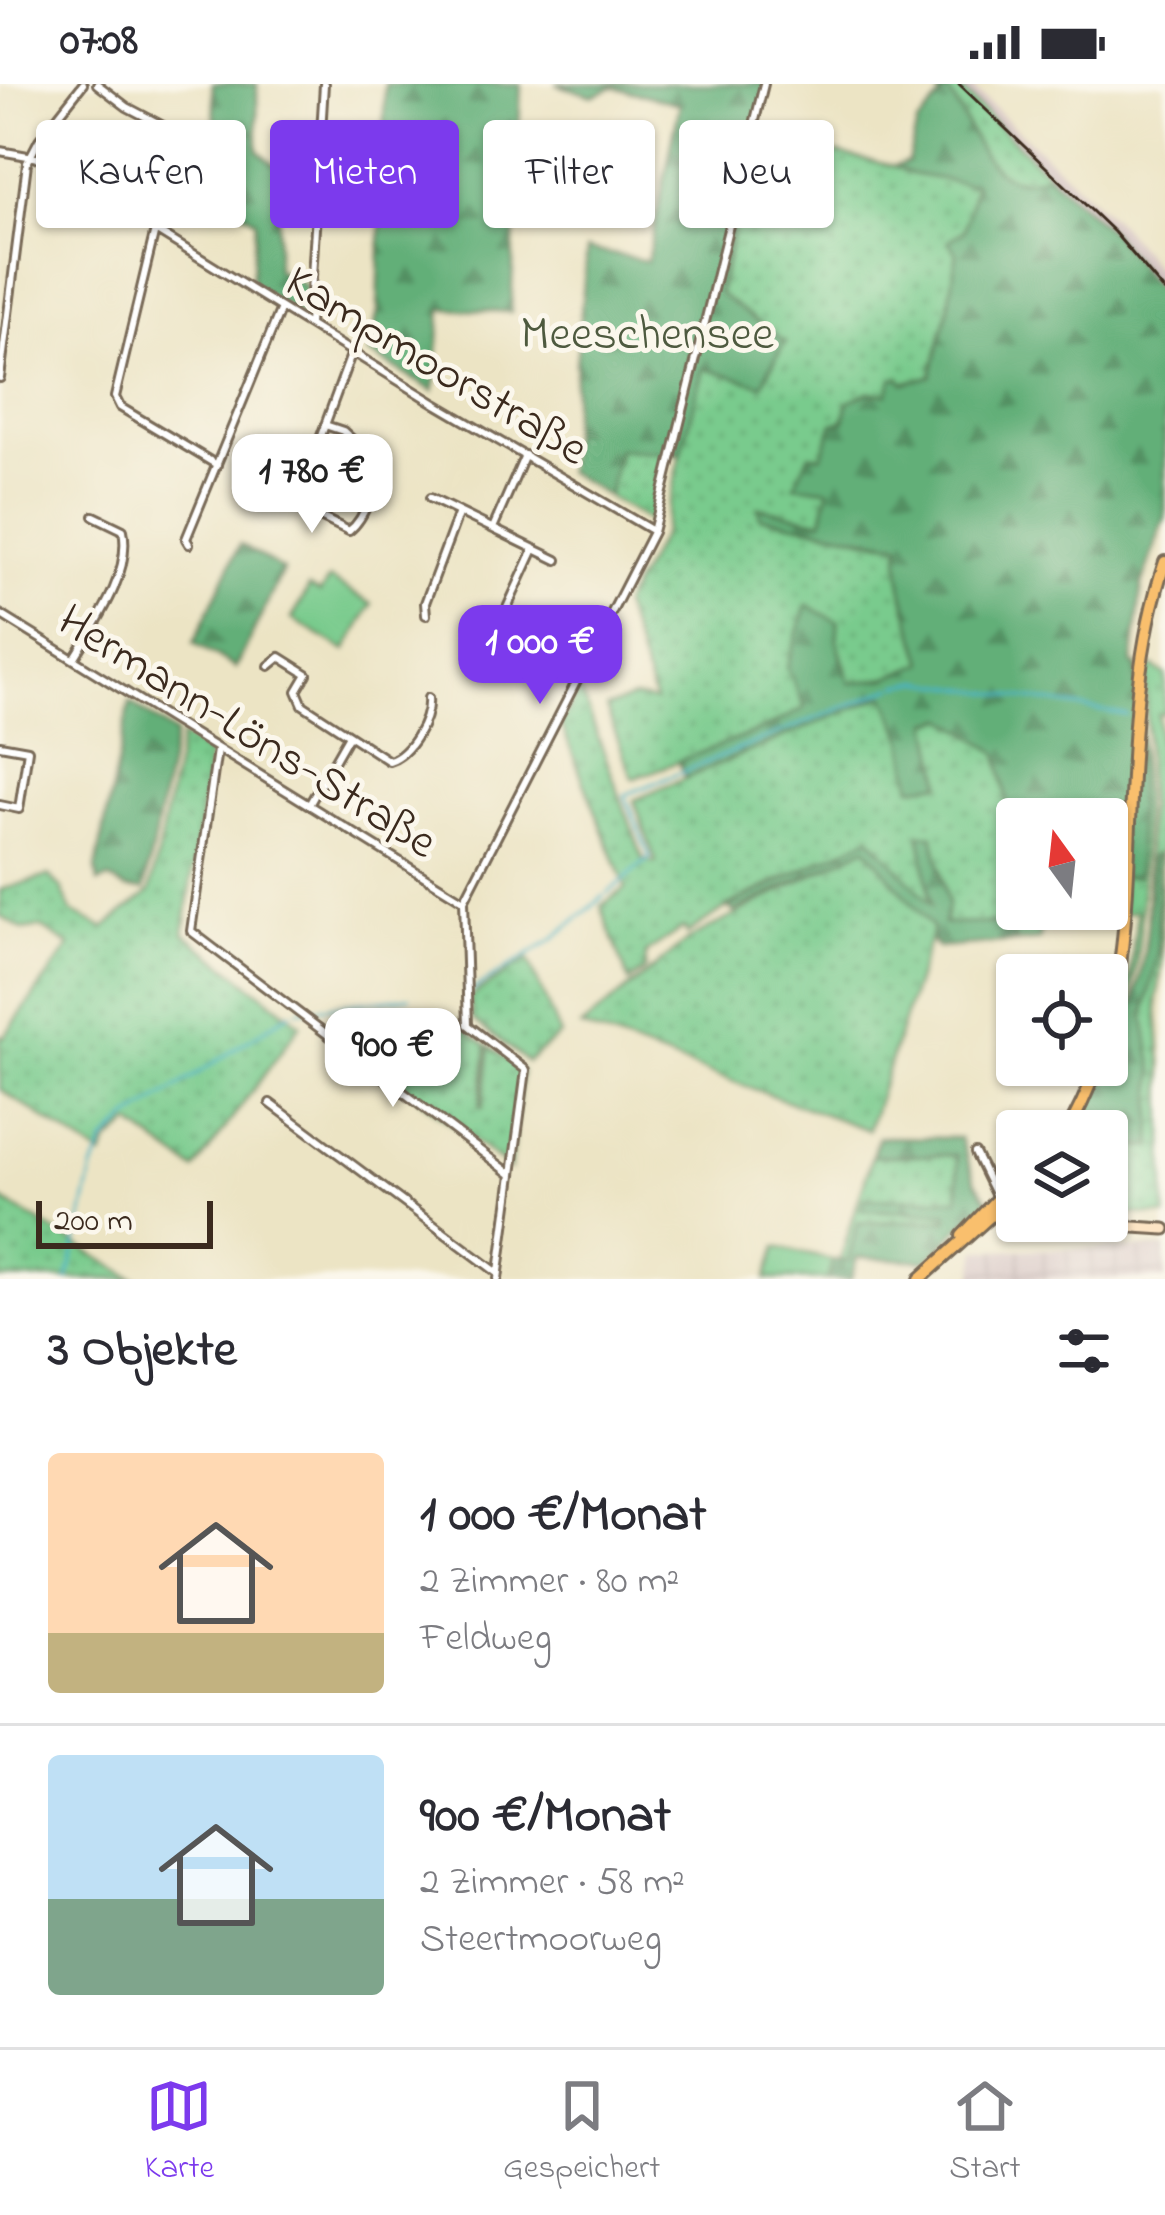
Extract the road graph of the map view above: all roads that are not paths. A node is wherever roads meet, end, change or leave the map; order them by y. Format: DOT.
graph roads {
  1 [pos="83,84"];
  2 [pos="97,84"];
  3 [pos="324,84"];
  4 [pos="764,84"];
  5 [pos="152,120"];
  6 [pos="0,151"];
  7 [pos="30,154"];
  8 [pos="155,230"];
  9 [pos="281,308"];
  10 [pos="309,325"];
  11 [pos="352,352"];
  12 [pos="0,378"];
  13 [pos="326,425"];
  14 [pos="525,455"];
  15 [pos="217,465"];
  16 [pos="430,498"];
  17 [pos="459,512"];
  18 [pos="94,515"];
  19 [pos="494,528"];
  20 [pos="653,532"];
  21 [pos="189,544"];
  22 [pos="534,549"];
  23 [pos="557,560"];
  24 [pos="1165,562"];
  25 [pos="0,614"];
  26 [pos="425,615"];
  27 [pos="496,634"];
  28 [pos="74,659"];
  29 [pos="269,665"];
  30 [pos="428,698"];
  31 [pos="348,737"];
  32 [pos="0,745"];
  33 [pos="217,750"];
  34 [pos="0,805"];
  35 [pos="309,805"];
  36 [pos="1144,820"];
  37 [pos="464,902"];
  38 [pos="270,1103"];
  39 [pos="975,1153"];
  40 [pos="512,1175"];
  41 [pos="996,1187"];
  42 [pos="996,1209"];
  43 [pos="1128,1227"];
  44 [pos="1165,1229"];
  45 [pos="498,1276"];
  46 [pos="920,1279"];
  1 -- 7 [label="street"];
  2 -- 5 [label="street"];
  3 -- 10 [label="street"];
  4 -- 20 [label="street"];
  6 -- 7 [label="street, Kampmoorstraße"];
  7 -- 8 [label="street, Kampmoorstraße"];
  7 -- 12 [label="street"];
  8 -- 9 [label="street, Kampmoorstraße"];
  8 -- 15 [label="street"];
  9 -- 10 [label="street, Kampmoorstraße"];
  9 -- 15 [label="street"];
  10 -- 11 [label="street, Kampmoorstraße"];
  11 -- 13 [label="street"];
  11 -- 14 [label="street, Kampmoorstraße"];
  13 -- 13 [label="street"];
  14 -- 19 [label="street"];
  14 -- 20 [label="street, Kampmoorstraße"];
  15 -- 21 [label="street"];
  16 -- 17 [label="street"];
  17 -- 19 [label="street"];
  17 -- 26 [label="street"];
  18 -- 28 [label="street"];
  19 -- 22 [label="street"];
  20 -- 37 [label="street"];
  22 -- 23 [label="street"];
  22 -- 27 [label="street"];
  24 -- 36 [label="main road"];
  25 -- 28 [label="street, Hermann-Löns-Straße"];
  28 -- 33 [label="street, Hermann-Löns-Straße"];
  29 -- 31 [label="street"];
  30 -- 31 [label="street"];
  31 -- 35 [label="street"];
  32 -- 34 [label="street"];
  33 -- 35 [label="street, Hermann-Löns-Straße"];
  33 -- 40 [label="street"];
  35 -- 37 [label="street, Hermann-Löns-Straße"];
  37 -- 40 [label="street"];
  38 -- 45 [label="street"];
  39 -- 41 [label="street"];
  40 -- 45 [label="street"];
  42 -- 46 [label="main road"];
  43 -- 44 [label="street"];
}
